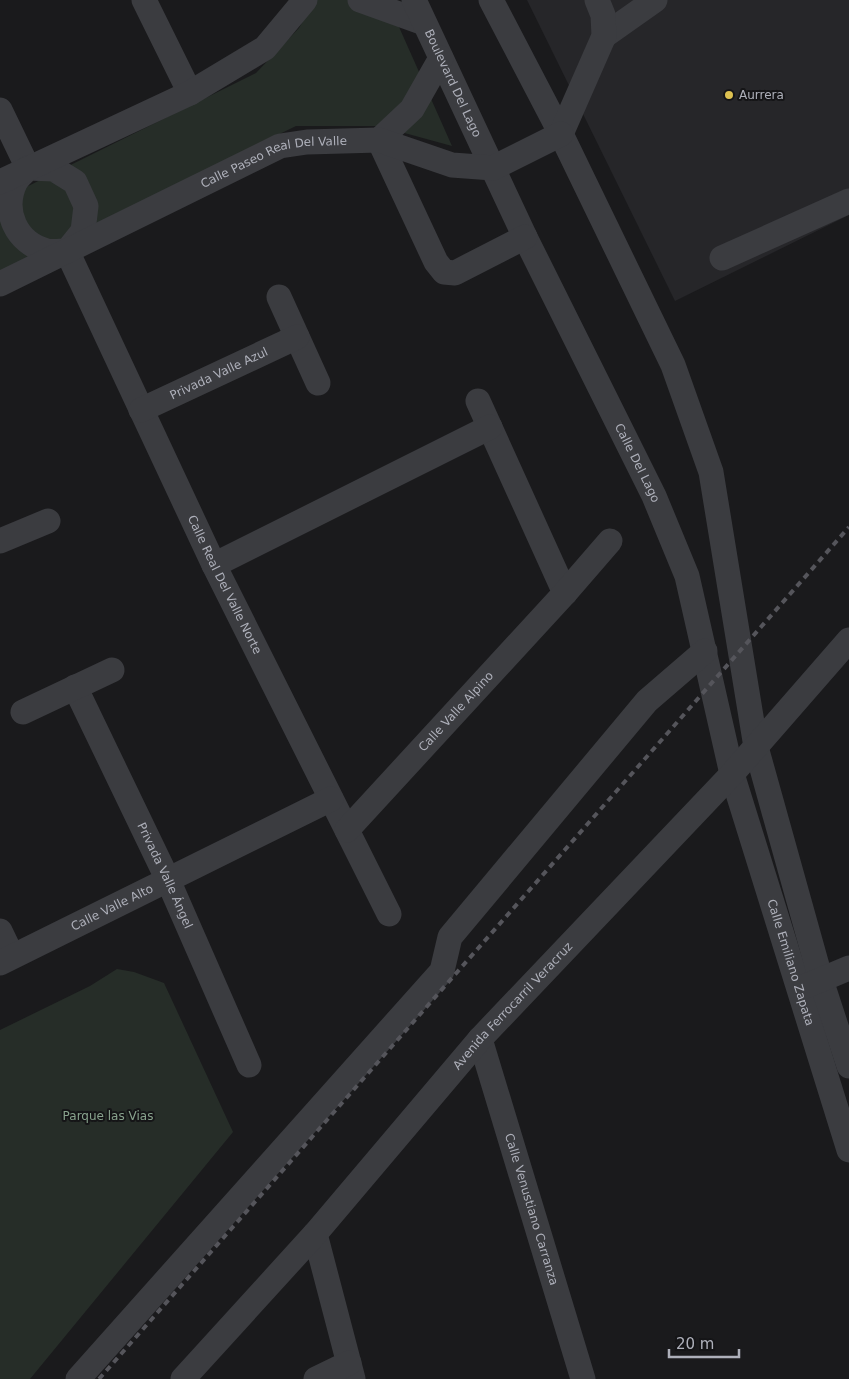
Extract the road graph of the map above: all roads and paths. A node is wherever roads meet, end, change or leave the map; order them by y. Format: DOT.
graph roads {
  1 [pos="144,0"];
  2 [pos="305,0"];
  3 [pos="312,0"];
  4 [pos="360,0"];
  5 [pos="414,0"];
  6 [pos="491,0"];
  7 [pos="597,0"];
  8 [pos="656,0"];
  9 [pos="424,23"];
  10 [pos="604,36"];
  11 [pos="441,58"];
  12 [pos="190,93"];
  13 [pos="0,110"];
  14 [pos="561,134"];
  15 [pos="379,140"];
  16 [pos="28,168"];
  17 [pos="493,168"];
  18 [pos="0,182"];
  19 [pos="849,201"];
  20 [pos="525,237"];
  21 [pos="67,251"];
  22 [pos="722,258"];
  23 [pos="0,284"];
  24 [pos="279,297"];
  25 [pos="298,337"];
  26 [pos="318,383"];
  27 [pos="478,401"];
  28 [pos="141,410"];
  29 [pos="490,427"];
  30 [pos="48,521"];
  31 [pos="2,536"];
  32 [pos="610,541"];
  33 [pos="214,565"];
  34 [pos="727,573"];
  35 [pos="691,585"];
  36 [pos="566,593"];
  37 [pos="849,640"];
  38 [pos="705,651"];
  39 [pos="112,670"];
  40 [pos="74,688"];
  41 [pos="24,712"];
  42 [pos="756,746"];
  43 [pos="732,774"];
  44 [pos="331,799"];
  45 [pos="347,830"];
  46 [pos="168,880"];
  47 [pos="388,914"];
  48 [pos="0,931"];
  49 [pos="6,959"];
  50 [pos="849,968"];
  51 [pos="821,980"];
  52 [pos="799,989"];
  53 [pos="480,1039"];
  54 [pos="249,1065"];
  55 [pos="849,1066"];
  56 [pos="849,1150"];
  57 [pos="315,1234"];
  58 [pos="351,1371"];
  59 [pos="78,1379"];
  60 [pos="183,1379"];
  61 [pos="316,1379"];
  62 [pos="583,1379"];
  1 -- 12 [label="street"];
  2 -- 3 [label="street"];
  2 -- 12 [label="street"];
  4 -- 9 [label="street"];
  5 -- 9 [label="street, Boulevard Del Lago"];
  6 -- 14 [label="street"];
  7 -- 10 [label="street"];
  8 -- 10 [label="street"];
  9 -- 11 [label="street, Boulevard Del Lago"];
  10 -- 14 [label="street"];
  11 -- 15 [label="street"];
  11 -- 17 [label="street, Boulevard Del Lago"];
  12 -- 16 [label="street"];
  13 -- 16 [label="street"];
  14 -- 17 [label="street"];
  14 -- 34 [label="street"];
  15 -- 17 [label="street, Calle Paseo Real Del Valle"];
  15 -- 20 [label="street"];
  15 -- 21 [label="street, Calle Paseo Real Del Valle"];
  16 -- 18 [label="street"];
  16 -- 21 [label="street"];
  16 -- 21 [label="street"];
  17 -- 20 [label="street, Calle Del Lago"];
  19 -- 22 [label="street"];
  20 -- 35 [label="street, Calle Del Lago"];
  21 -- 23 [label="street, Calle Paseo Real Del Valle"];
  21 -- 28 [label="street, Calle Real Del Valle Norte"];
  24 -- 25 [label="street"];
  25 -- 26 [label="street"];
  25 -- 28 [label="street, Privada Valle Azul"];
  27 -- 29 [label="street"];
  28 -- 33 [label="street, Calle Real Del Valle Norte"];
  29 -- 33 [label="street"];
  29 -- 36 [label="street"];
  30 -- 31 [label="street"];
  32 -- 36 [label="street, Calle Valle Alpino"];
  33 -- 44 [label="street, Calle Real Del Valle Norte"];
  34 -- 35 [label="street"];
  34 -- 42 [label="street"];
  35 -- 38 [label="street, Calle Del Lago"];
  36 -- 45 [label="street, Calle Valle Alpino"];
  37 -- 42 [label="street, Avenida Ferrocarril Veracruz"];
  38 -- 43 [label="street, Calle Del Lago"];
  38 -- 59 [label="street"];
  39 -- 40 [label="street"];
  40 -- 41 [label="street"];
  40 -- 46 [label="street, Privada Valle Ángel"];
  42 -- 43 [label="street, Avenida Ferrocarril Veracruz"];
  42 -- 51 [label="street, Calle Emiliano Zapata"];
  43 -- 52 [label="street, Calle Emiliano Zapata"];
  43 -- 53 [label="street, Avenida Ferrocarril Veracruz"];
  44 -- 45 [label="street, Calle Real Del Valle Norte"];
  44 -- 46 [label="street, Calle Valle Alto"];
  45 -- 47 [label="street, Calle Real Del Valle Norte"];
  46 -- 49 [label="street, Calle Valle Alto"];
  46 -- 54 [label="street, Privada Valle Ángel"];
  48 -- 49 [label="street"];
  50 -- 51 [label="street"];
  51 -- 52 [label="street"];
  51 -- 55 [label="street, Calle Emiliano Zapata"];
  52 -- 56 [label="street, Calle Emiliano Zapata"];
  53 -- 57 [label="street, Avenida Ferrocarril Veracruz"];
  53 -- 62 [label="street, Calle Venustiano Carranza"];
  57 -- 58 [label="street"];
  57 -- 60 [label="street, Avenida Ferrocarril Veracruz"];
  58 -- 61 [label="street"];
}
